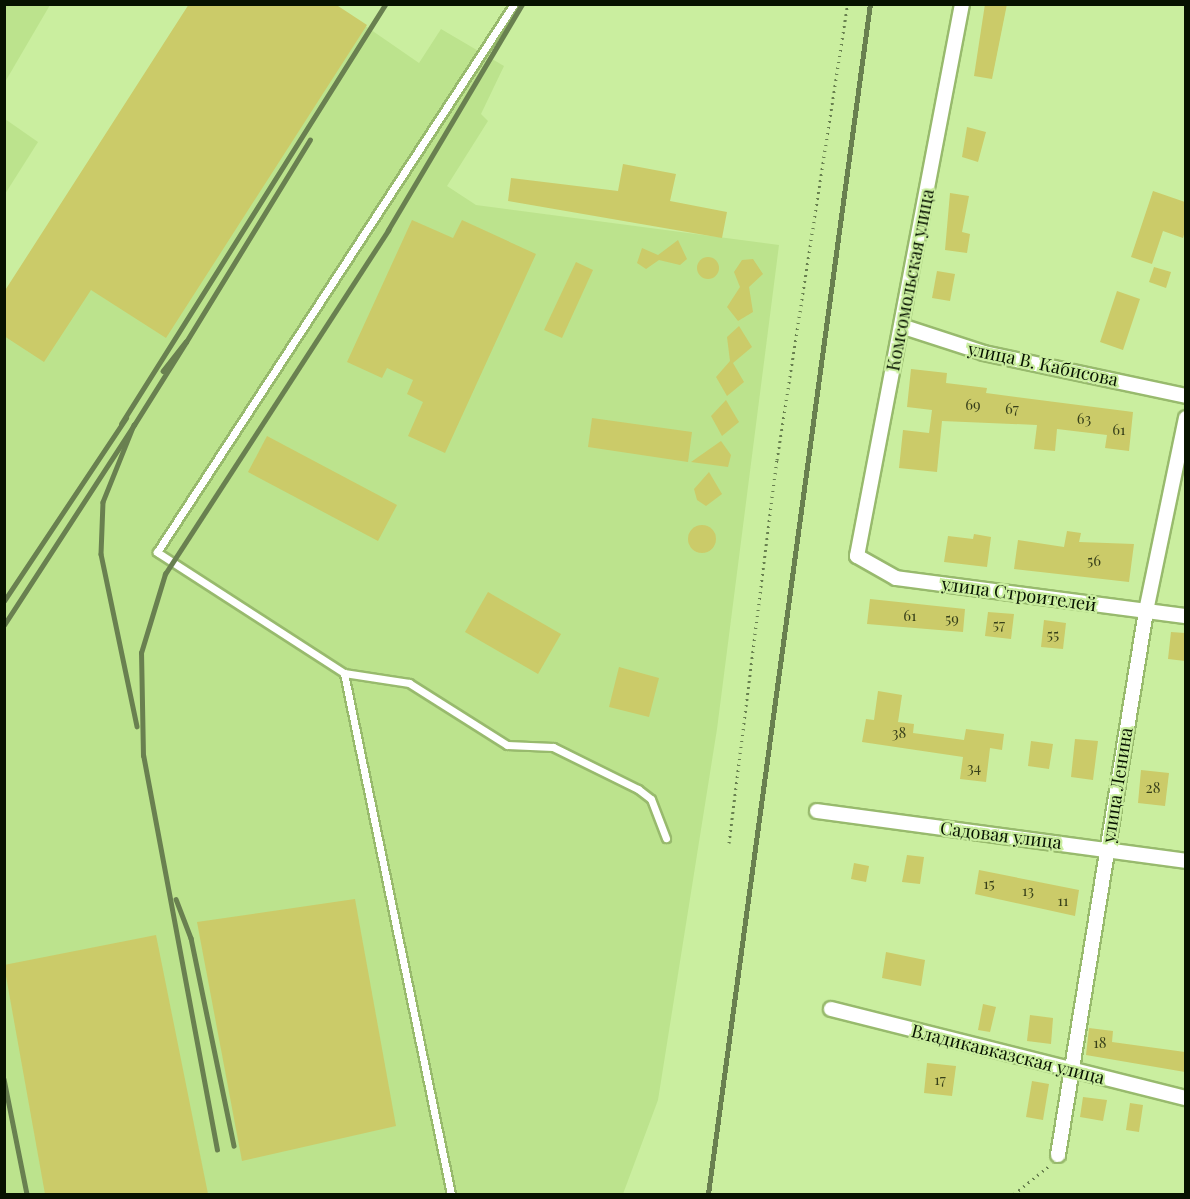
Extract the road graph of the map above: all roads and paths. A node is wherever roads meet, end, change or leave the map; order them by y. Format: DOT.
graph roads {
  1 [pos="514,4"];
  2 [pos="848,4"];
  3 [pos="962,4"];
  4 [pos="901,326"];
  5 [pos="1185,396"];
  6 [pos="1185,418"];
  7 [pos="857,556"];
  8 [pos="1146,610"];
  9 [pos="1185,616"];
  10 [pos="344,673"];
  11 [pos="817,811"];
  12 [pos="666,838"];
  13 [pos="729,843"];
  14 [pos="1106,848"];
  15 [pos="1185,861"];
  16 [pos="831,1009"];
  17 [pos="1070,1070"];
  18 [pos="1185,1098"];
  19 [pos="1058,1155"];
  20 [pos="451,1194"];
  21 [pos="1014,1194"];
  1 -- 10 [label="lane"];
  2 -- 13 [label="path"];
  3 -- 4 [label="street, Комсомольская улица"];
  4 -- 5 [label="street, улица В. Кабисова"];
  4 -- 7 [label="street, Комсомольская улица"];
  6 -- 8 [label="street, улица Ленина"];
  7 -- 8 [label="street, улица Строителей"];
  8 -- 9 [label="street, улица Строителей"];
  8 -- 14 [label="street, улица Ленина"];
  10 -- 12 [label="lane"];
  10 -- 20 [label="lane"];
  11 -- 14 [label="street, Садовая улица"];
  14 -- 15 [label="street, Садовая улица"];
  14 -- 17 [label="street, улица Ленина"];
  16 -- 17 [label="street, Владикавказская улица"];
  17 -- 18 [label="street, Владикавказская улица"];
  17 -- 19 [label="street, улица Ленина"];
  19 -- 21 [label="path"];
}
